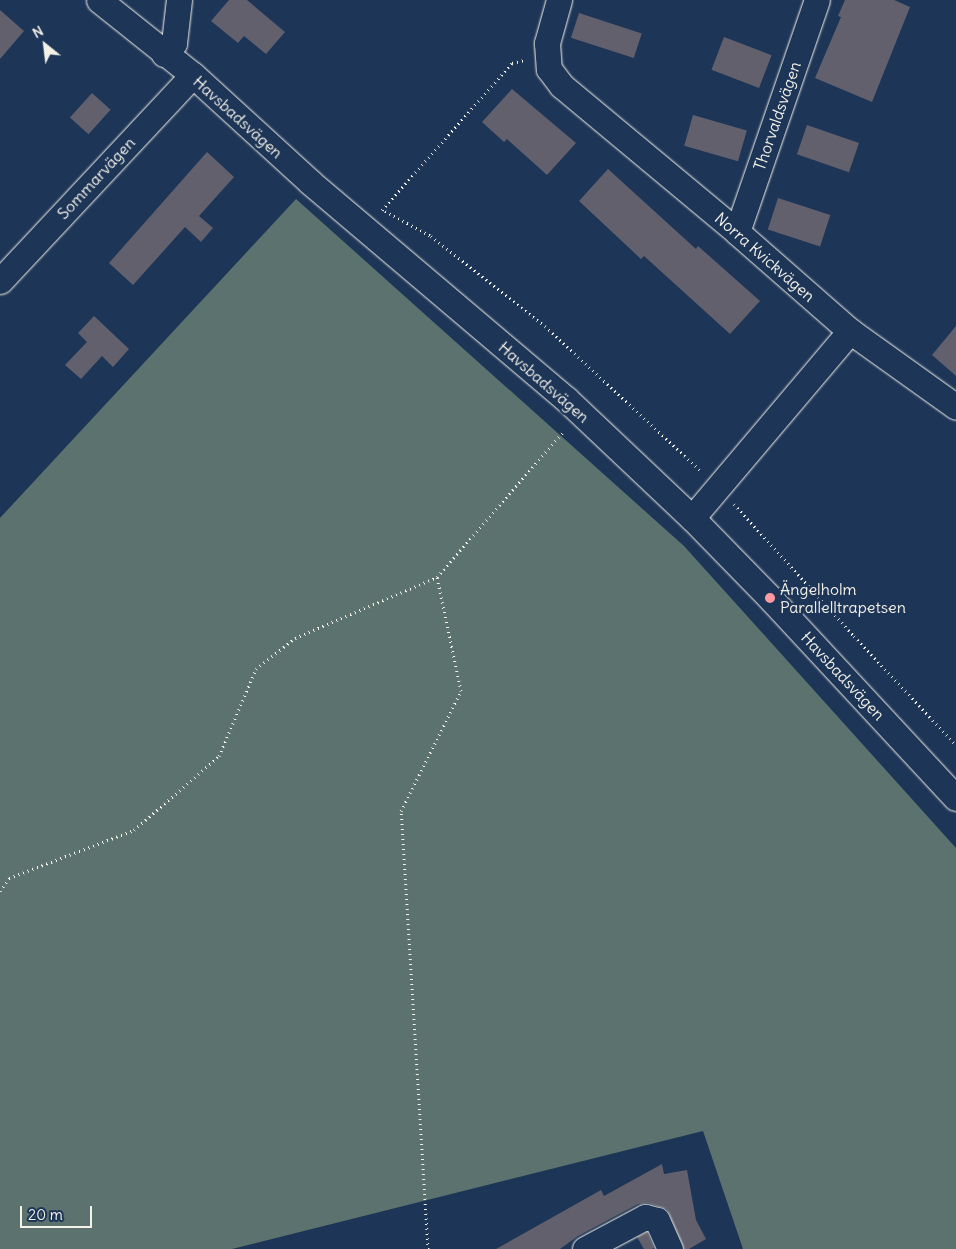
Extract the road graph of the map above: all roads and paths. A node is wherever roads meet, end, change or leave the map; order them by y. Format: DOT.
graph roads {
  1 [pos="99,0"];
  2 [pos="178,0"];
  3 [pos="559,0"];
  4 [pos="818,0"];
  5 [pos="164,54"];
  6 [pos="548,55"];
  7 [pos="193,75"];
  8 [pos="382,210"];
  9 [pos="737,232"];
  10 [pos="0,281"];
  11 [pos="850,331"];
  12 [pos="956,407"];
  13 [pos="580,412"];
  14 [pos="692,518"];
  15 [pos="436,577"];
  16 [pos="956,798"];
  17 [pos="0,891"];
  18 [pos="428,1249"];
  19 [pos="585,1249"];
  20 [pos="670,1249"];
  1 -- 5 [label="street, Havsbadsvägen"];
  2 -- 5 [label="street"];
  3 -- 6 [label="street, Norra Kvickvägen"];
  4 -- 9 [label="street, Thorvaldsvägen"];
  5 -- 7 [label="street, Havsbadsvägen"];
  6 -- 8 [label="path"];
  6 -- 9 [label="street, Norra Kvickvägen"];
  7 -- 10 [label="street, Sommarvägen"];
  7 -- 13 [label="street, Havsbadsvägen"];
  9 -- 11 [label="street, Norra Kvickvägen"];
  11 -- 12 [label="street, Norra Kvickvägen"];
  11 -- 14 [label="street"];
  13 -- 14 [label="street, Havsbadsvägen"];
  13 -- 15 [label="path"];
  14 -- 16 [label="street, Havsbadsvägen"];
  15 -- 17 [label="path"];
  15 -- 18 [label="path"];
  19 -- 20 [label="street"];
}
